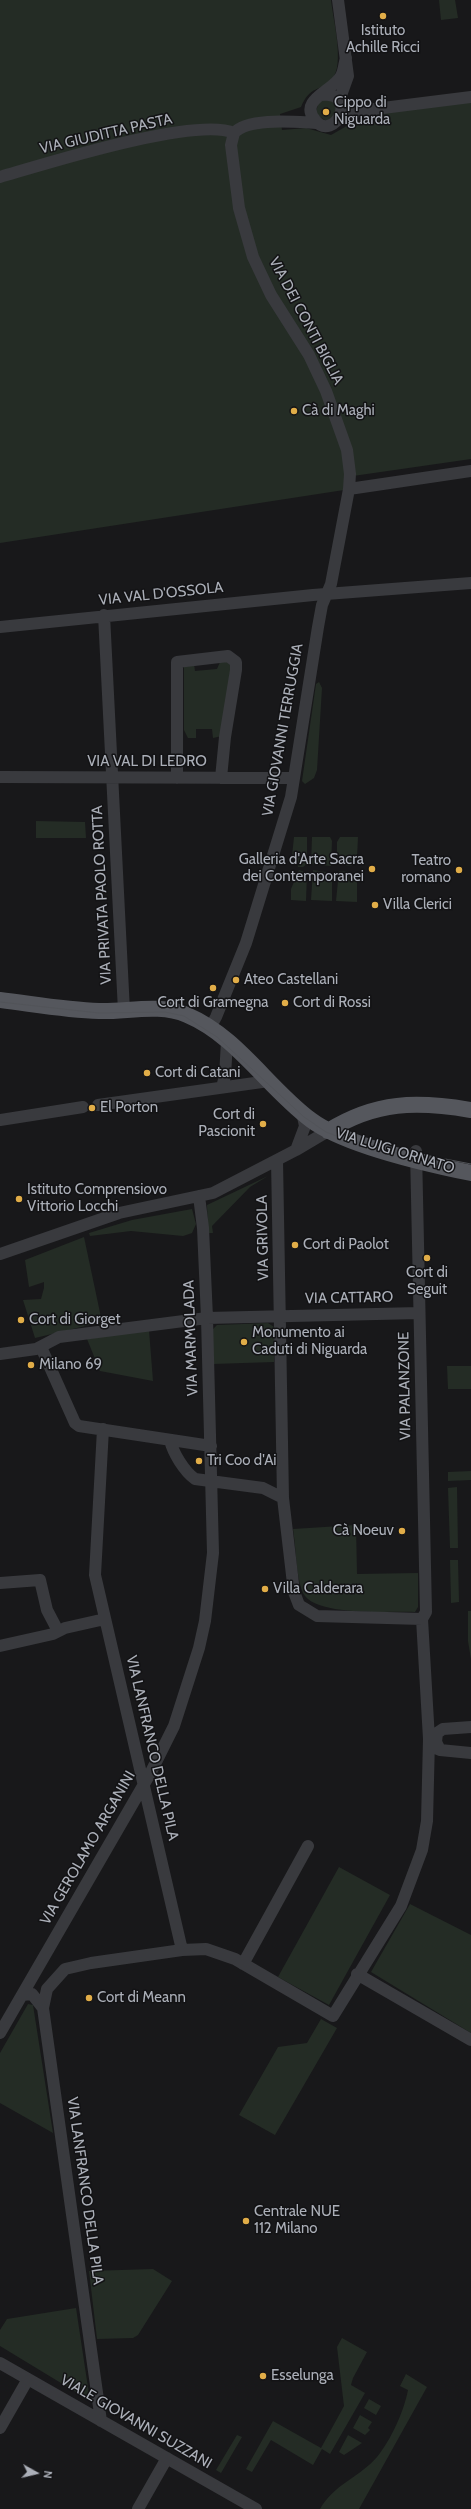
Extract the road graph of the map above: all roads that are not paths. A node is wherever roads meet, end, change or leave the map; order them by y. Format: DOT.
graph roads {
  1 [pos="338,0"];
  2 [pos="346,58"];
  3 [pos="320,95"];
  4 [pos="471,97"];
  5 [pos="340,102"];
  6 [pos="310,108"];
  7 [pos="359,111"];
  8 [pos="338,120"];
  9 [pos="288,121"];
  10 [pos="316,122"];
  11 [pos="234,133"];
  12 [pos="0,177"];
  13 [pos="471,471"];
  14 [pos="349,489"];
  15 [pos="471,583"];
  16 [pos="326,594"];
  17 [pos="104,615"];
  18 [pos="0,627"];
  19 [pos="0,777"];
  20 [pos="113,778"];
  21 [pos="177,778"];
  22 [pos="221,778"];
  23 [pos="293,783"];
  24 [pos="0,1000"];
  25 [pos="124,1011"];
  26 [pos="210,1028"];
  27 [pos="227,1041"];
  28 [pos="269,1081"];
  29 [pos="222,1087"];
  30 [pos="98,1105"];
  31 [pos="83,1107"];
  32 [pos="471,1110"];
  33 [pos="302,1112"];
  34 [pos="0,1120"];
  35 [pos="328,1131"];
  36 [pos="296,1150"];
  37 [pos="415,1156"];
  38 [pos="277,1160"];
  39 [pos="471,1173"];
  40 [pos="199,1196"];
  41 [pos="0,1254"];
  42 [pos="419,1313"];
  43 [pos="280,1316"];
  44 [pos="207,1318"];
  45 [pos="41,1347"];
  46 [pos="0,1354"];
  47 [pos="103,1429"];
  48 [pos="170,1440"];
  49 [pos="211,1446"];
  50 [pos="212,1479"];
  51 [pos="283,1498"];
  52 [pos="0,1583"];
  53 [pos="105,1619"];
  54 [pos="422,1619"];
  55 [pos="58,1631"];
  56 [pos="0,1646"];
  57 [pos="428,1720"];
  58 [pos="470,1729"];
  59 [pos="443,1730"];
  60 [pos="429,1739"];
  61 [pos="440,1750"];
  62 [pos="470,1751"];
  63 [pos="429,1760"];
  64 [pos="144,1783"];
  65 [pos="308,1846"];
  66 [pos="182,1950"];
  67 [pos="43,1958"];
  68 [pos="243,1964"];
  69 [pos="60,1971"];
  70 [pos="357,1974"];
  71 [pos="22,1995"];
  72 [pos="43,2008"];
  73 [pos="0,2033"];
  74 [pos="471,2040"];
  75 [pos="0,2363"];
  76 [pos="28,2379"];
  77 [pos="101,2421"];
  78 [pos="0,2428"];
  79 [pos="167,2458"];
  80 [pos="138,2509"];
  81 [pos="256,2509"];
  1 -- 2 [label="street"];
  2 -- 3 [label="street"];
  2 -- 5 [label="street"];
  3 -- 5 [label="street"];
  3 -- 6 [label="street"];
  4 -- 7 [label="street"];
  5 -- 7 [label="street"];
  5 -- 8 [label="street"];
  6 -- 9 [label="street"];
  6 -- 10 [label="street"];
  7 -- 8 [label="street"];
  8 -- 10 [label="street"];
  9 -- 10 [label="street"];
  9 -- 11 [label="street"];
  11 -- 12 [label="street, VIA GIUDITTA PASTA"];
  11 -- 14 [label="street, VIA DEI CONTI BIGLIA"];
  13 -- 14 [label="street"];
  14 -- 16 [label="street, VIA DEI CONTI BIGLIA"];
  15 -- 16 [label="street, VIA VAL D'OSSOLA"];
  16 -- 17 [label="street, VIA VAL D'OSSOLA"];
  16 -- 23 [label="street, VIA GIOVANNI TERRUGGIA"];
  17 -- 18 [label="street, VIA VAL D'OSSOLA"];
  17 -- 20 [label="street, VIA PRIVATA PAOLO ROTTA"];
  19 -- 20 [label="street, VIA VAL DI LEDRO"];
  20 -- 21 [label="street, VIA VAL DI LEDRO"];
  20 -- 25 [label="street, VIA PRIVATA PAOLO ROTTA"];
  21 -- 22 [label="street, VIA VAL DI LEDRO"];
  21 -- 22 [label="street"];
  22 -- 23 [label="street, VIA VAL DI LEDRO"];
  23 -- 26 [label="street, VIA GIOVANNI TERRUGGIA"];
  24 -- 25 [label="main road, VIA LUIGI ORNATO"];
  25 -- 26 [label="main road, VIA LUIGI ORNATO"];
  26 -- 27 [label="main road, VIA LUIGI ORNATO"];
  27 -- 28 [label="main road, VIA LUIGI ORNATO"];
  27 -- 29 [label="street"];
  28 -- 29 [label="street"];
  28 -- 33 [label="main road, VIA LUIGI ORNATO"];
  29 -- 30 [label="street"];
  31 -- 34 [label="street"];
  32 -- 35 [label="main road"];
  33 -- 35 [label="main road, VIA LUIGI ORNATO"];
  33 -- 36 [label="street"];
  35 -- 36 [label="street"];
  35 -- 37 [label="main road, VIA LUIGI ORNATO"];
  36 -- 38 [label="street"];
  37 -- 39 [label="main road, VIA LUIGI ORNATO"];
  37 -- 42 [label="street, VIA PALANZONE"];
  38 -- 40 [label="street"];
  38 -- 43 [label="street, VIA GRIVOLA"];
  40 -- 41 [label="street"];
  40 -- 44 [label="street, VIA MARMOLADA"];
  42 -- 43 [label="street, VIA CATTARO"];
  42 -- 54 [label="street, VIA PALANZONE"];
  43 -- 44 [label="street, VIA CATTARO"];
  43 -- 51 [label="street, VIA GRIVOLA"];
  44 -- 45 [label="street, VIA CATTARO"];
  44 -- 49 [label="street, VIA MARMOLADA"];
  45 -- 46 [label="street"];
  45 -- 47 [label="street"];
  47 -- 48 [label="street"];
  47 -- 53 [label="street, VIA LANFRANCO DELLA PILA"];
  48 -- 49 [label="street"];
  48 -- 50 [label="street"];
  49 -- 50 [label="street, VIA MARMOLADA"];
  50 -- 51 [label="street"];
  50 -- 64 [label="street, VIA GEROLAMO ARGANINI"];
  51 -- 54 [label="street"];
  52 -- 55 [label="street"];
  53 -- 55 [label="street"];
  53 -- 64 [label="street, VIA LANFRANCO DELLA PILA"];
  54 -- 57 [label="street, VIA PALANZONE"];
  55 -- 56 [label="street"];
  57 -- 59 [label="street"];
  57 -- 60 [label="street, VIA PALANZONE"];
  58 -- 59 [label="street"];
  59 -- 61 [label="street"];
  60 -- 61 [label="street"];
  60 -- 63 [label="street, VIA PALANZONE"];
  61 -- 62 [label="street"];
  61 -- 63 [label="street"];
  63 -- 70 [label="street, VIA PALANZONE"];
  64 -- 66 [label="street, VIA LANFRANCO DELLA PILA"];
  64 -- 67 [label="street, VIA GEROLAMO ARGANINI"];
  65 -- 68 [label="street"];
  66 -- 68 [label="street"];
  66 -- 69 [label="street"];
  67 -- 69 [label="street"];
  67 -- 71 [label="street, VIA GEROLAMO ARGANINI"];
  68 -- 70 [label="street, VIA PALANZONE"];
  69 -- 72 [label="street, VIA LANFRANCO DELLA PILA"];
  70 -- 74 [label="street"];
  71 -- 72 [label="street"];
  71 -- 73 [label="street, VIA GEROLAMO ARGANINI"];
  72 -- 77 [label="street, VIA LANFRANCO DELLA PILA"];
  75 -- 76 [label="street, VIALE GIOVANNI SUZZANI"];
  76 -- 77 [label="street, VIALE GIOVANNI SUZZANI"];
  76 -- 78 [label="street"];
  77 -- 79 [label="street, VIALE GIOVANNI SUZZANI"];
  79 -- 80 [label="street"];
  79 -- 81 [label="street, VIALE GIOVANNI SUZZANI"];
}
